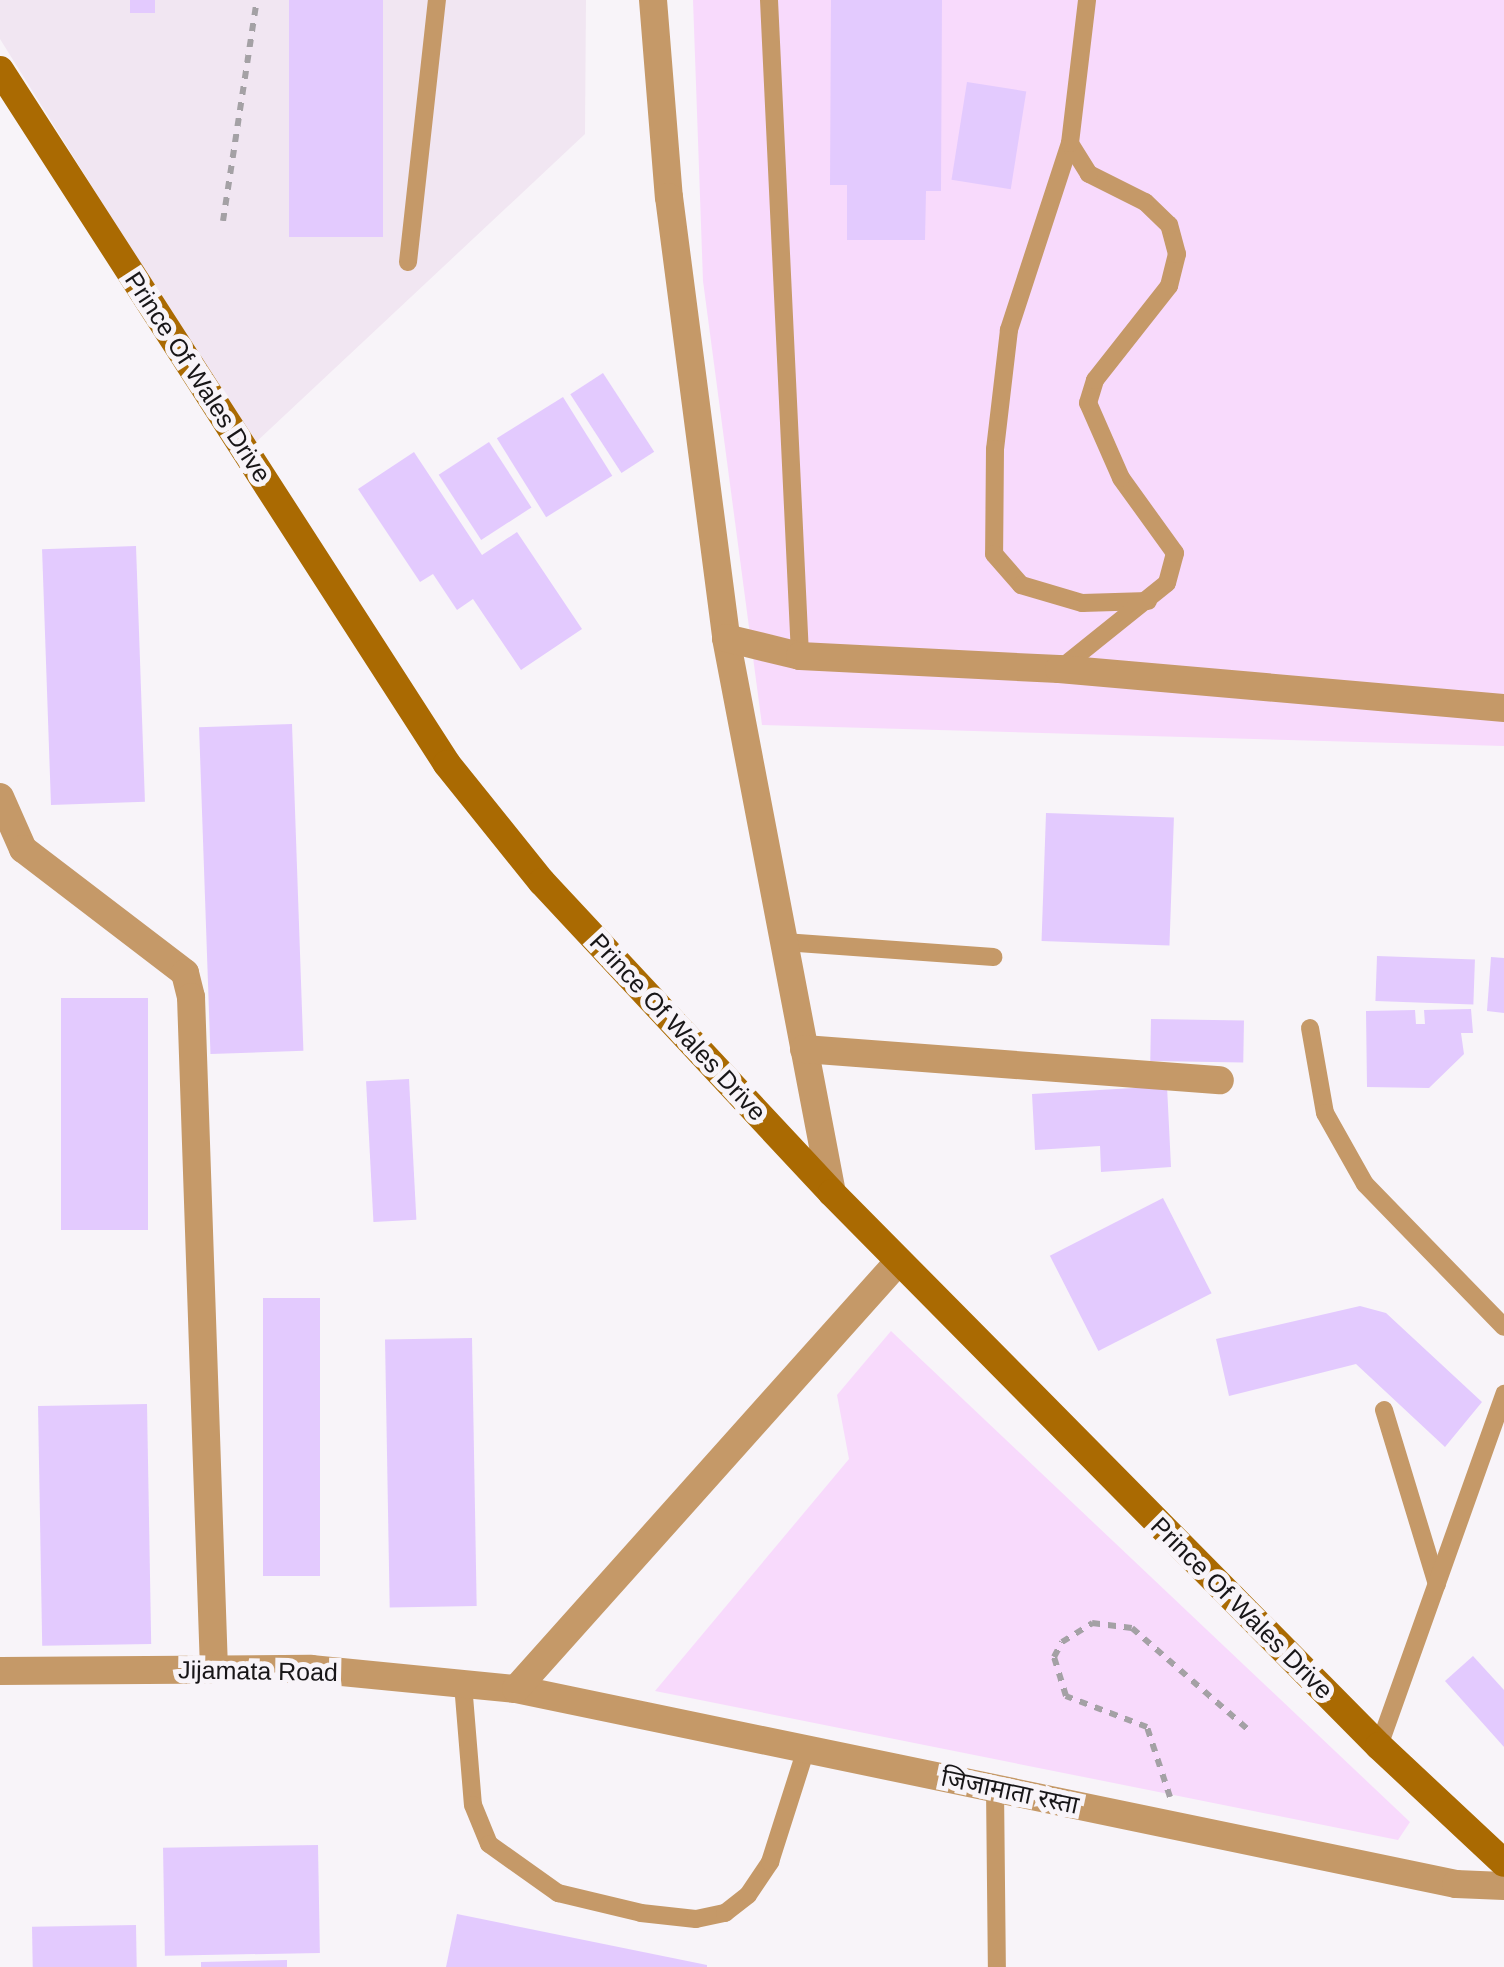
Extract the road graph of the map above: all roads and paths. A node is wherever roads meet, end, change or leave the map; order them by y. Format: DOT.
graph roads {
  1 [pos="257,0"];
  2 [pos="437,0"];
  3 [pos="653,0"];
  4 [pos="769,0"];
  5 [pos="1087,0"];
  6 [pos="0,70"];
  7 [pos="1070,143"];
  8 [pos="223,222"];
  9 [pos="408,262"];
  10 [pos="1148,601"];
  11 [pos="726,638"];
  12 [pos="800,656"];
  13 [pos="1060,669"];
  14 [pos="1504,708"];
  15 [pos="0,797"];
  16 [pos="784,942"];
  17 [pos="993,957"];
  18 [pos="1310,1028"];
  19 [pos="804,1049"];
  20 [pos="1220,1080"];
  21 [pos="832,1193"];
  22 [pos="899,1260"];
  23 [pos="1504,1328"];
  24 [pos="1504,1394"];
  25 [pos="1384,1410"];
  26 [pos="1437,1584"];
  27 [pos="214,1669"];
  28 [pos="0,1670"];
  29 [pos="463,1684"];
  30 [pos="516,1689"];
  31 [pos="1252,1732"];
  32 [pos="1379,1746"];
  33 [pos="806,1749"];
  34 [pos="995,1788"];
  35 [pos="1180,1826"];
  36 [pos="1504,1863"];
  37 [pos="1504,1886"];
  38 [pos="997,1967"];
  1 -- 8 [label="path"];
  2 -- 9 [label="lane"];
  3 -- 11 [label="street"];
  4 -- 12 [label="lane"];
  5 -- 7 [label="lane"];
  6 -- 21 [label="main road, Prince Of Wales Drive"];
  7 -- 10 [label="lane"];
  7 -- 10 [label="lane"];
  10 -- 13 [label="lane"];
  11 -- 12 [label="street"];
  11 -- 16 [label="street"];
  12 -- 13 [label="street"];
  13 -- 14 [label="street"];
  15 -- 27 [label="street"];
  16 -- 17 [label="lane"];
  16 -- 19 [label="street"];
  18 -- 23 [label="lane"];
  19 -- 20 [label="street"];
  19 -- 21 [label="street"];
  21 -- 22 [label="main road, Prince Of Wales Drive"];
  22 -- 30 [label="street"];
  22 -- 32 [label="main road, Prince Of Wales Drive"];
  24 -- 26 [label="lane"];
  25 -- 26 [label="lane"];
  26 -- 32 [label="lane"];
  27 -- 28 [label="street, Jijamata Road"];
  27 -- 29 [label="street, Jijamata Road"];
  29 -- 30 [label="street, Jijamata Road"];
  29 -- 33 [label="lane"];
  30 -- 33 [label="street, जिजामाता रस्ता"];
  31 -- 35 [label="path"];
  32 -- 36 [label="main road, Prince Of Wales Drive"];
  33 -- 34 [label="street, जिजामाता रस्ता"];
  34 -- 35 [label="street, जिजामाता रस्ता"];
  34 -- 38 [label="lane"];
  35 -- 37 [label="street, जिजामाता रस्ता"];
}
